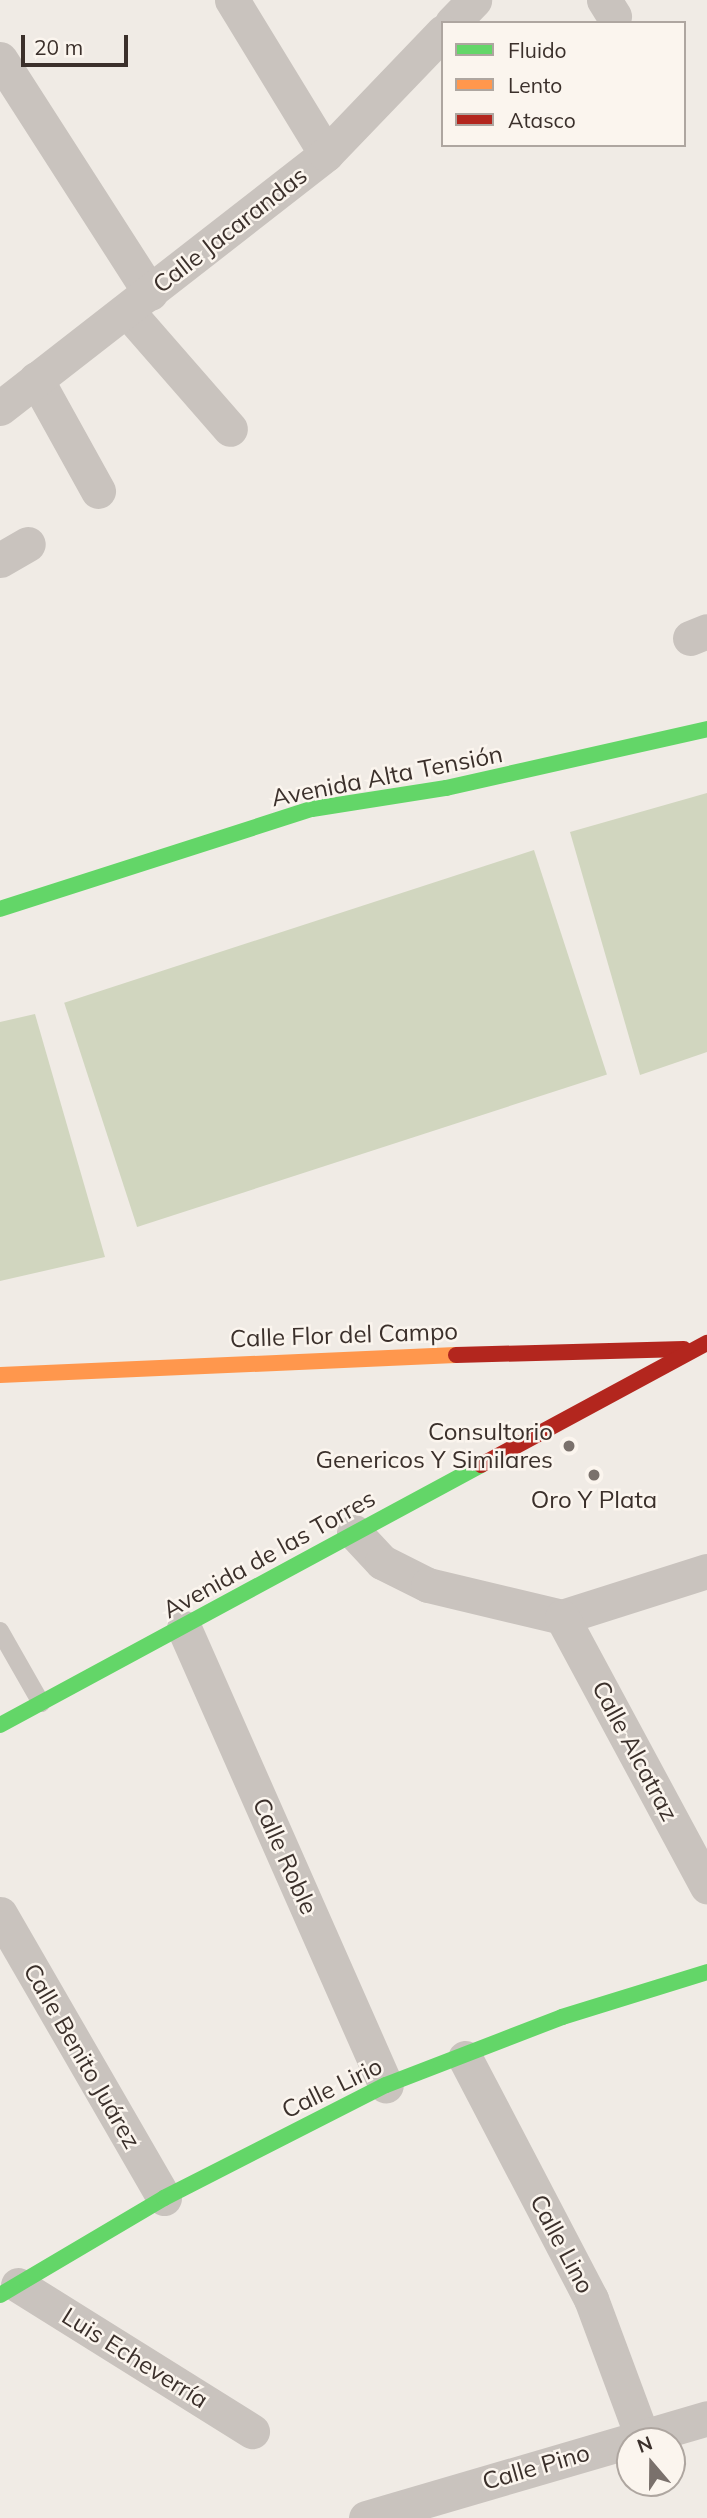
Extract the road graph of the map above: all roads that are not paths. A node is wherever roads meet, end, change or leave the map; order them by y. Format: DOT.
graph roads {
  1 [pos="232,0"];
  2 [pos="474,0"];
  3 [pos="454,21"];
  4 [pos="441,34"];
  5 [pos="0,59"];
  6 [pos="326,154"];
  7 [pos="139,303"];
  8 [pos="36,379"];
  9 [pos="0,408"];
  10 [pos="230,429"];
  11 [pos="97,491"];
  12 [pos="707,729"];
  13 [pos="0,909"];
  14 [pos="707,1343"];
  15 [pos="690,1349"];
  16 [pos="0,1375"];
  17 [pos="354,1532"];
  18 [pos="707,1571"];
  19 [pos="562,1617"];
  20 [pos="184,1628"];
  21 [pos="0,1631"];
  22 [pos="41,1703"];
  23 [pos="0,1725"];
  24 [pos="707,1886"];
  25 [pos="0,1914"];
  26 [pos="707,1972"];
  27 [pos="465,2058"];
  28 [pos="386,2085"];
  29 [pos="164,2198"];
  30 [pos="9,2290"];
  31 [pos="707,2418"];
  32 [pos="639,2427"];
  33 [pos="674,2427"];
  34 [pos="252,2431"];
  35 [pos="616,2444"];
  36 [pos="366,2518"];
  1 -- 6 [label="street"];
  2 -- 3 [label="street"];
  4 -- 6 [label="street, Calle Jacarandas"];
  5 -- 7 [label="street"];
  6 -- 7 [label="street, Calle Jacarandas"];
  7 -- 8 [label="street, Calle Jacarandas"];
  7 -- 10 [label="street"];
  8 -- 9 [label="street, Calle Jacarandas"];
  8 -- 11 [label="street"];
  12 -- 13 [label="street, Avenida Alta Tensión"];
  14 -- 15 [label="street, Avenida de las Torres"];
  15 -- 16 [label="street, Calle Flor del Campo"];
  15 -- 17 [label="street, Avenida de las Torres"];
  17 -- 19 [label="street"];
  17 -- 20 [label="street, Avenida de las Torres"];
  18 -- 19 [label="street"];
  19 -- 24 [label="street, Calle Alcatraz"];
  20 -- 22 [label="street, Avenida de las Torres"];
  20 -- 28 [label="street, Calle Roble"];
  21 -- 22 [label="lane"];
  22 -- 23 [label="street, Avenida de las Torres"];
  25 -- 29 [label="street, Calle Benito Juárez"];
  26 -- 27 [label="street, Calle Lirio"];
  27 -- 28 [label="street, Calle Lirio"];
  27 -- 32 [label="street, Calle Lino"];
  28 -- 29 [label="street, Calle Lirio"];
  29 -- 30 [label="street, Calle Lirio"];
  30 -- 34 [label="street, Luis Echeverría"];
  31 -- 33 [label="street, Calle Pino"];
  35 -- 36 [label="street, Calle Pino"];
}
